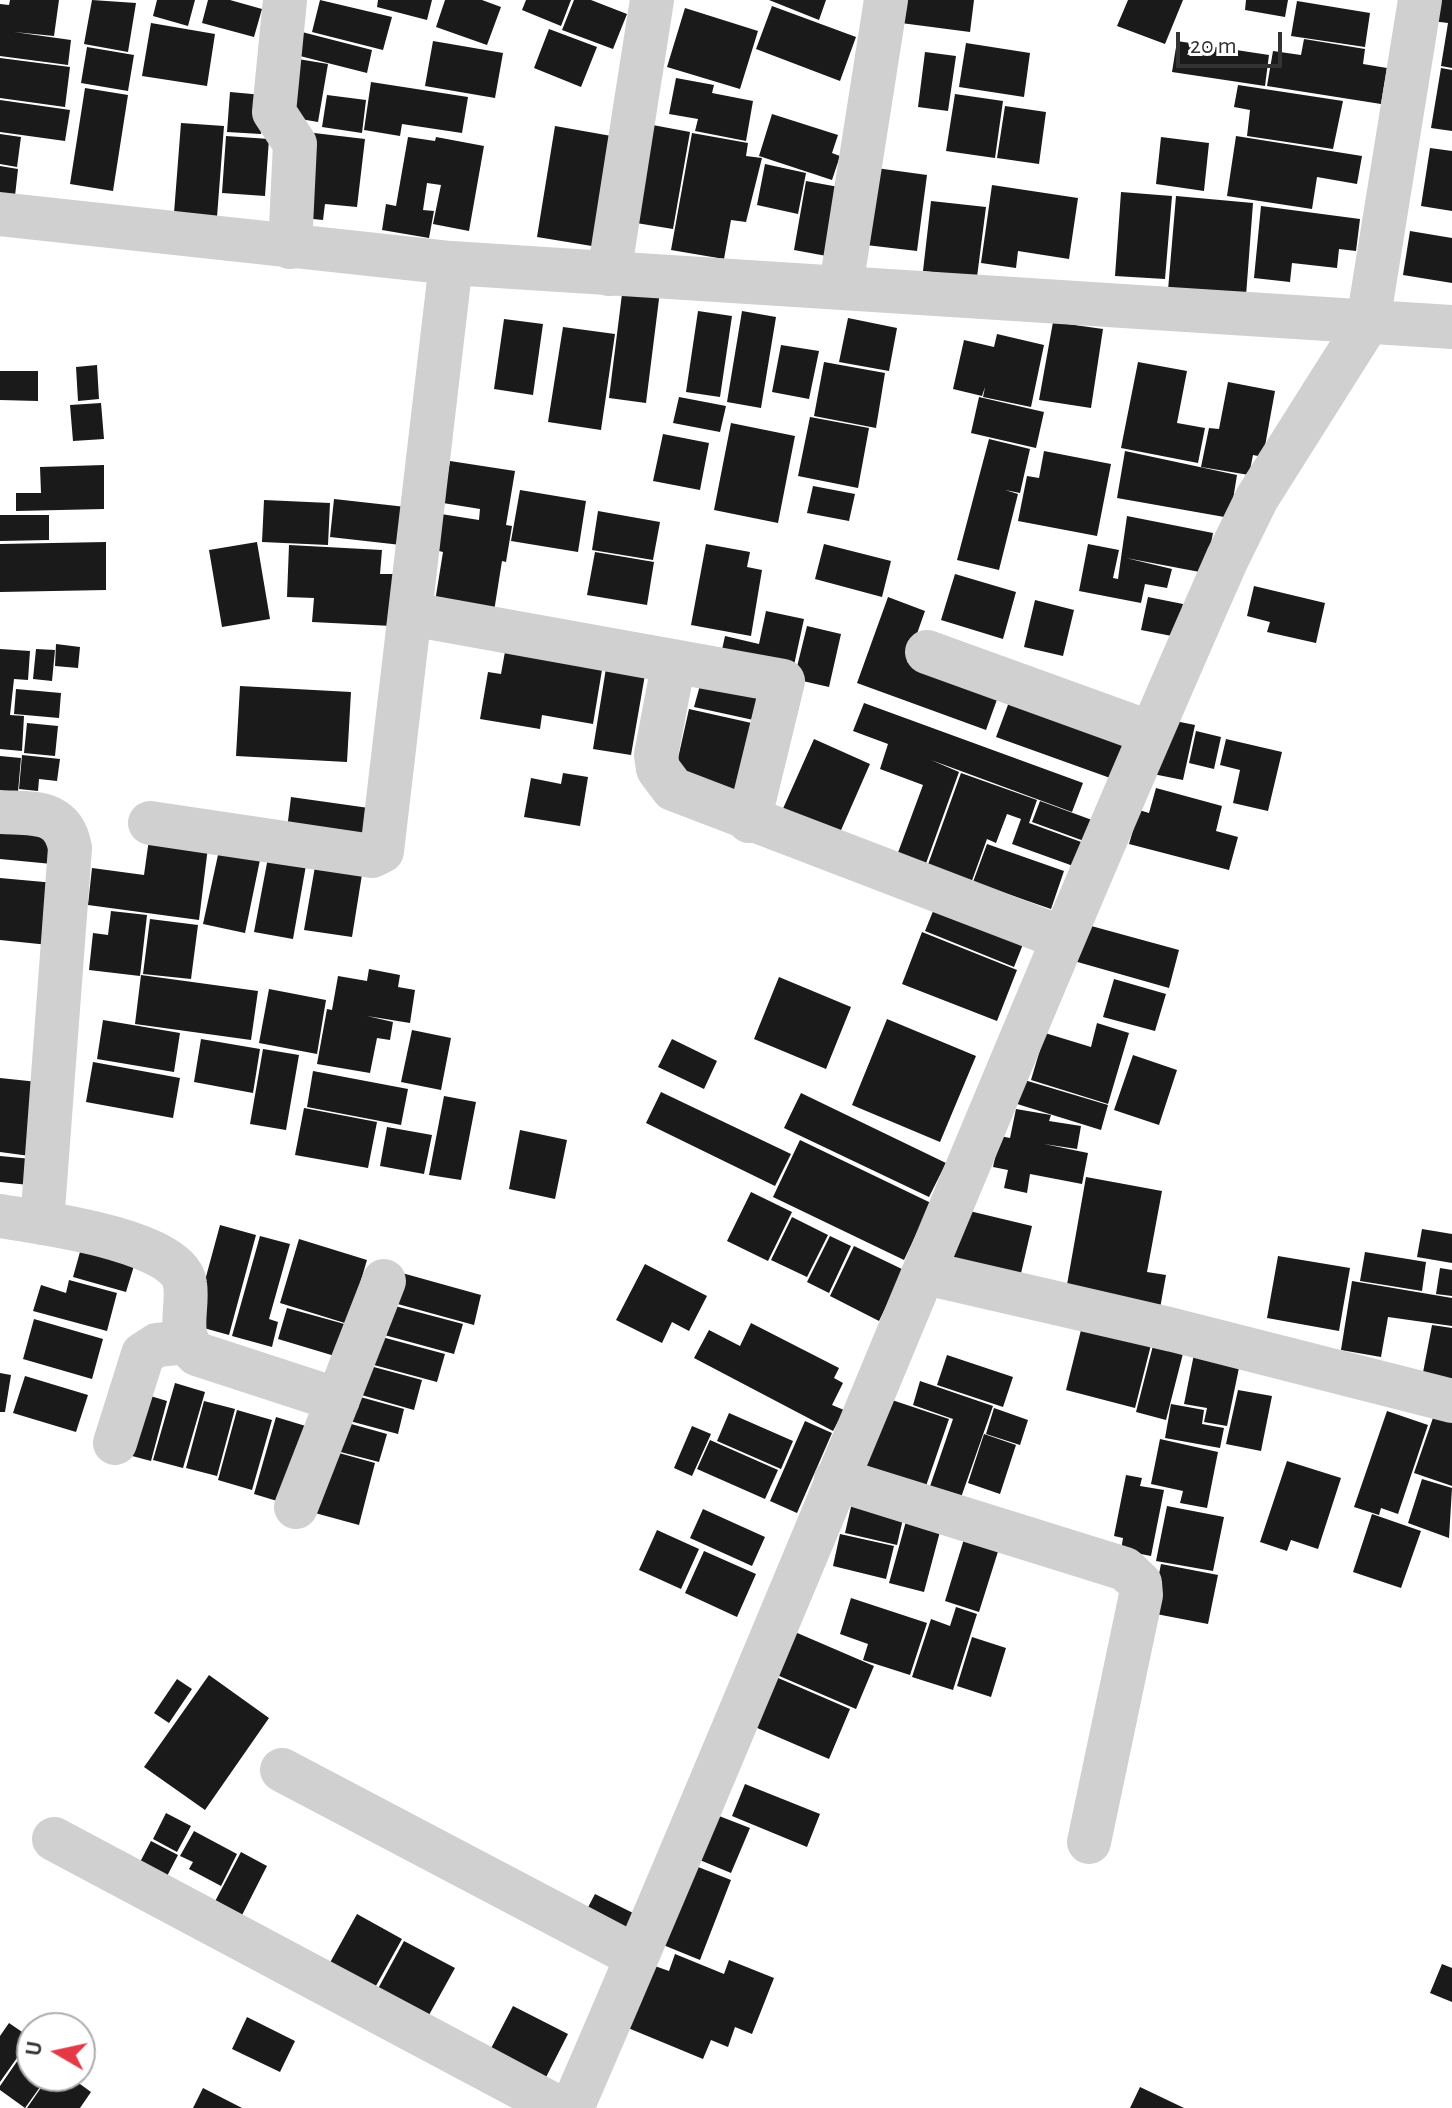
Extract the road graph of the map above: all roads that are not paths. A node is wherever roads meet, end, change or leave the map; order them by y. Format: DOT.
graph roads {
  1 [pos="285,0"];
  2 [pos="652,0"];
  3 [pos="886,0"];
  4 [pos="1420,0"];
  5 [pos="0,214"];
  6 [pos="290,247"];
  7 [pos="451,263"];
  8 [pos="609,274"];
  9 [pos="841,286"];
  10 [pos="1368,322"];
  11 [pos="1452,327"];
  12 [pos="411,614"];
  13 [pos="927,652"];
  14 [pos="674,661"];
  15 [pos="1151,733"];
  16 [pos="0,812"];
  17 [pos="749,821"];
  18 [pos="150,823"];
  19 [pos="1062,938"];
  20 [pos="0,1216"];
  21 [pos="42,1223"];
  22 [pos="926,1273"];
  23 [pos="384,1281"];
  24 [pos="187,1342"];
  25 [pos="338,1400"];
  26 [pos="1452,1401"];
  27 [pos="115,1443"];
  28 [pos="836,1479"];
  29 [pos="296,1507"];
  30 [pos="282,1770"];
  31 [pos="54,1839"];
  32 [pos="1089,1842"];
  33 [pos="637,1957"];
  34 [pos="559,2108"];
  35 [pos="572,2108"];
  1 -- 6 [label="street"];
  2 -- 8 [label="street"];
  3 -- 9 [label="street"];
  4 -- 10 [label="street"];
  5 -- 6 [label="street"];
  6 -- 7 [label="street"];
  7 -- 8 [label="street"];
  7 -- 12 [label="street"];
  8 -- 9 [label="street"];
  9 -- 10 [label="street"];
  10 -- 11 [label="street"];
  10 -- 15 [label="street"];
  12 -- 14 [label="street"];
  12 -- 18 [label="street"];
  13 -- 15 [label="street"];
  14 -- 17 [label="street"];
  14 -- 17 [label="street"];
  15 -- 19 [label="street"];
  16 -- 21 [label="street"];
  17 -- 19 [label="street"];
  19 -- 22 [label="street"];
  20 -- 21 [label="street"];
  21 -- 24 [label="street"];
  22 -- 26 [label="street"];
  22 -- 28 [label="street"];
  23 -- 25 [label="street"];
  24 -- 25 [label="street"];
  24 -- 27 [label="street"];
  25 -- 29 [label="street"];
  28 -- 32 [label="street"];
  28 -- 33 [label="street"];
  30 -- 33 [label="street"];
  31 -- 34 [label="street"];
  33 -- 35 [label="street"];
}
